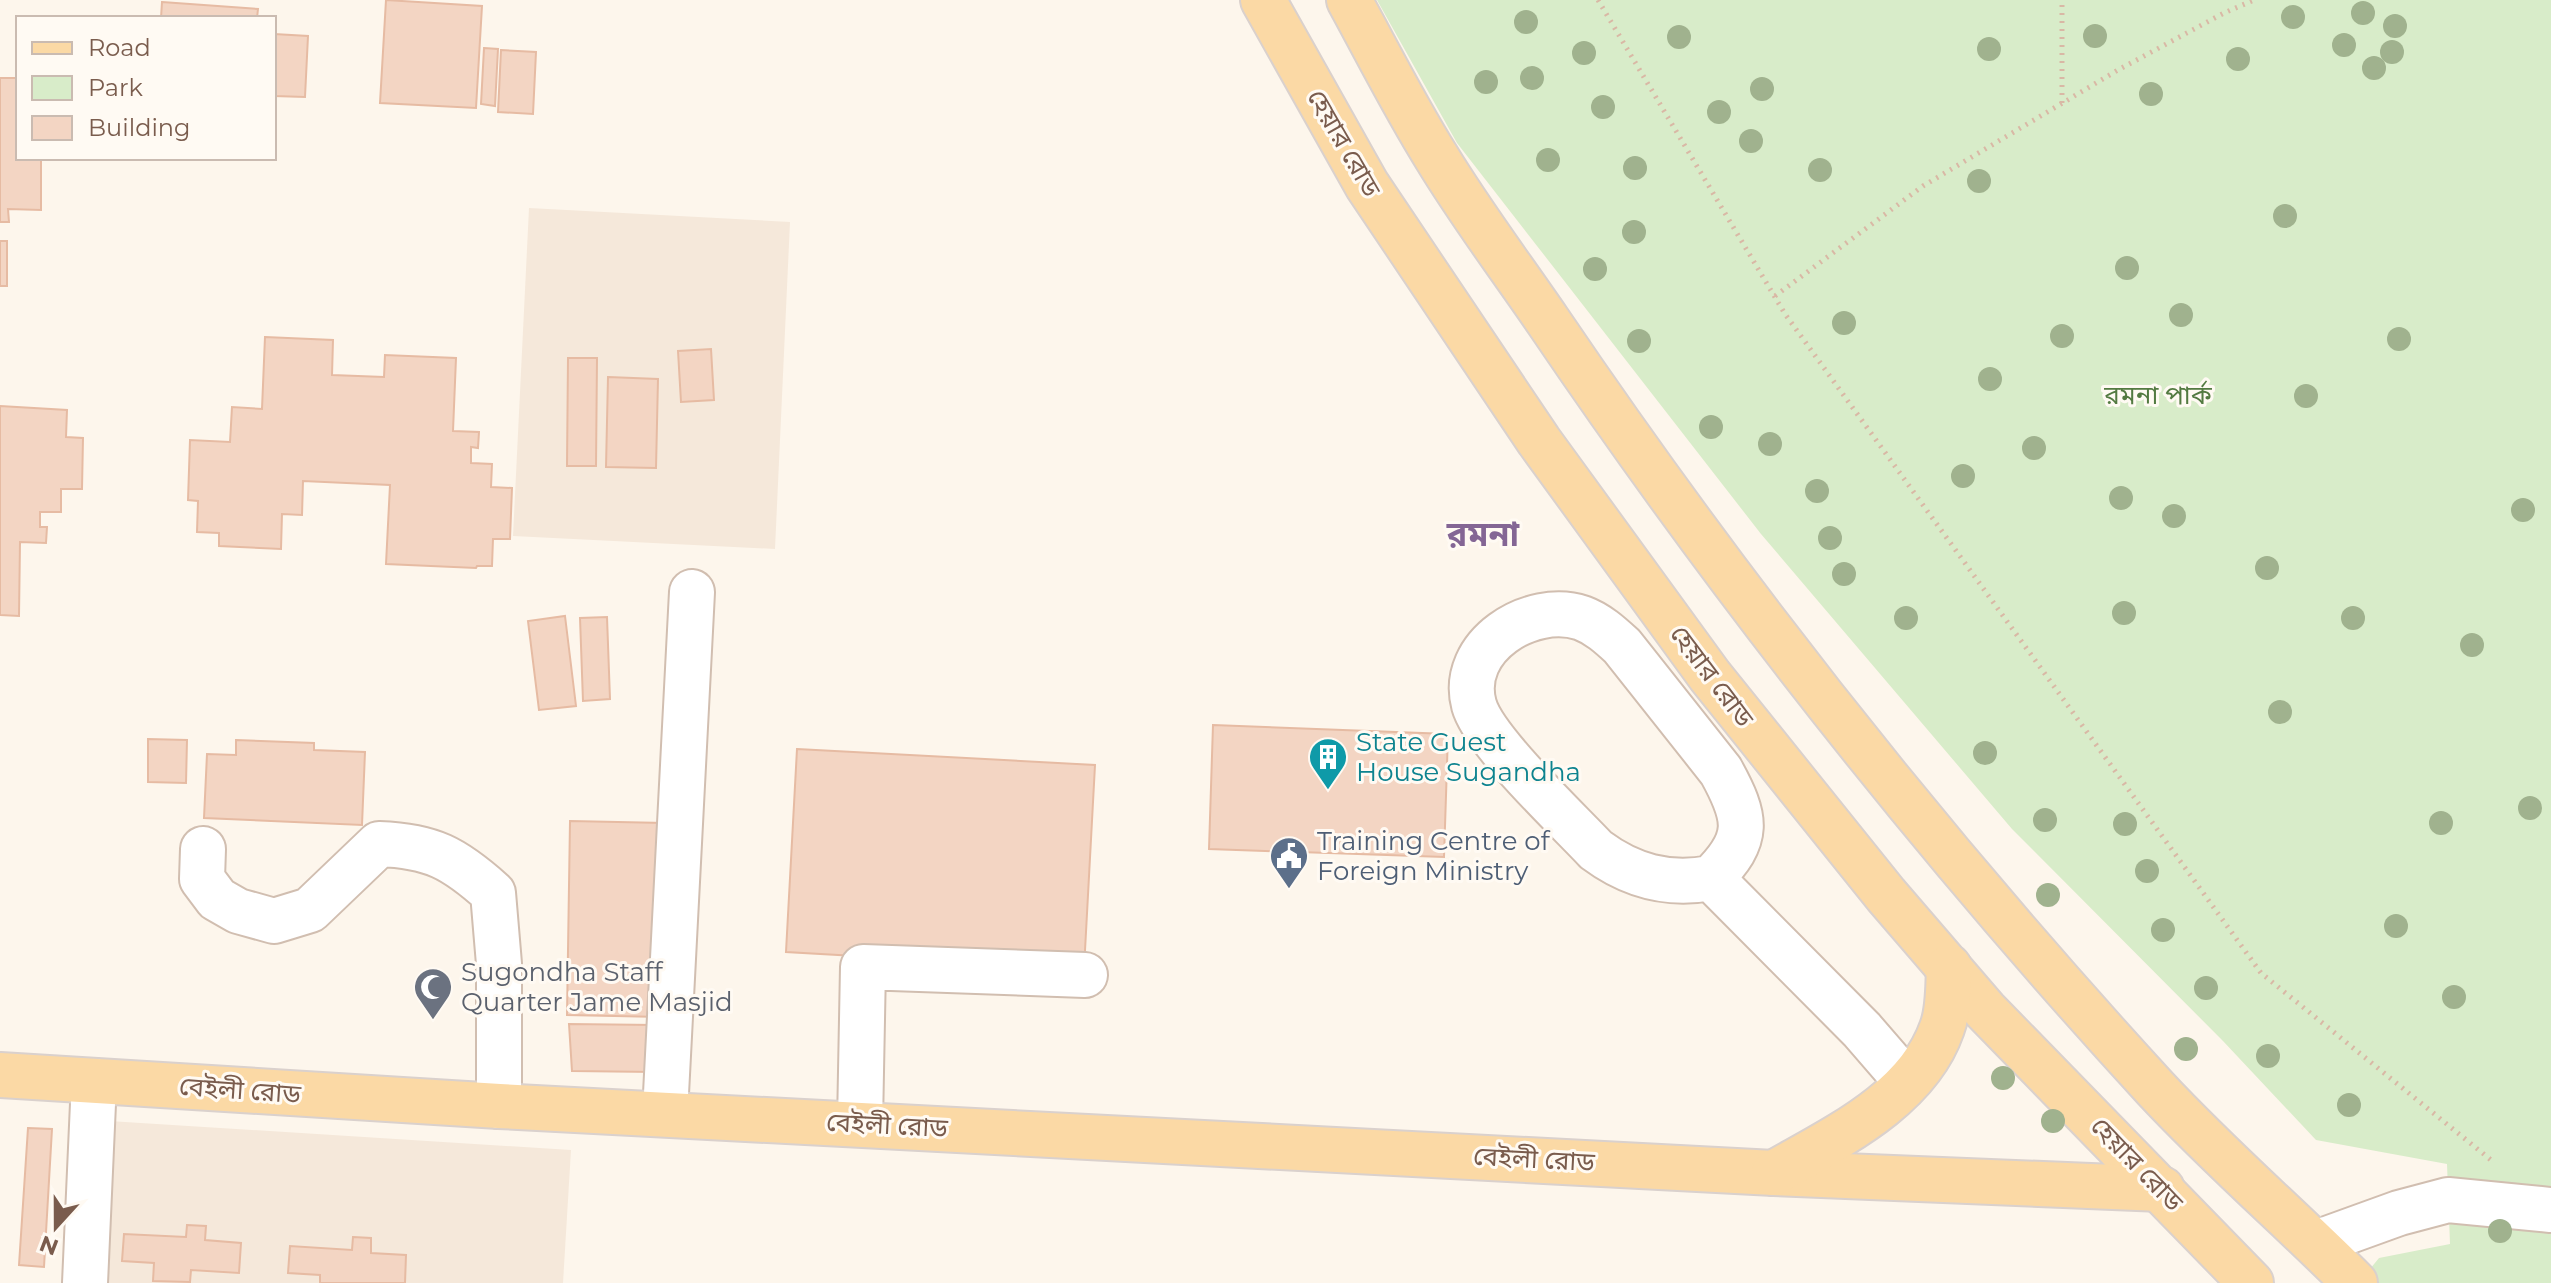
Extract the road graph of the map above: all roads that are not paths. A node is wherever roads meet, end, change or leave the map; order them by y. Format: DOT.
graph roads {
  1 [pos="1263,0"];
  2 [pos="1349,0"];
  3 [pos="692,592"];
  4 [pos="203,849"];
  5 [pos="1711,878"];
  6 [pos="1949,967"];
  7 [pos="1085,975"];
  8 [pos="0,1075"];
  9 [pos="94,1081"];
  10 [pos="1907,1082"];
  11 [pos="499,1106"];
  12 [pos="665,1113"];
  13 [pos="860,1124"];
  14 [pos="1774,1173"];
  15 [pos="2162,1189"];
  16 [pos="2551,1210"];
  17 [pos="2316,1243"];
  18 [pos="85,1283"];
  19 [pos="2251,1283"];
  20 [pos="2355,1283"];
  1 -- 6 [label="main road, হেয়ার রোড"];
  2 -- 17 [label="main road"];
  3 -- 12 [label="street"];
  4 -- 11 [label="street"];
  5 -- 5 [label="street"];
  5 -- 10 [label="street"];
  6 -- 10 [label="main road"];
  6 -- 15 [label="main road, হেয়ার রোড"];
  7 -- 13 [label="street"];
  8 -- 9 [label="main road, বেইলী রোড"];
  9 -- 11 [label="main road, বেইলী রোড"];
  9 -- 18 [label="street"];
  10 -- 14 [label="main road"];
  11 -- 12 [label="main road, বেইলী রোড"];
  12 -- 13 [label="main road, বেইলী রোড"];
  13 -- 14 [label="main road, বেইলী রোড"];
  14 -- 15 [label="main road, বেইলী রোড"];
  15 -- 19 [label="main road, হেয়ার রোড"];
  16 -- 17 [label="street"];
  17 -- 20 [label="main road"];
}
